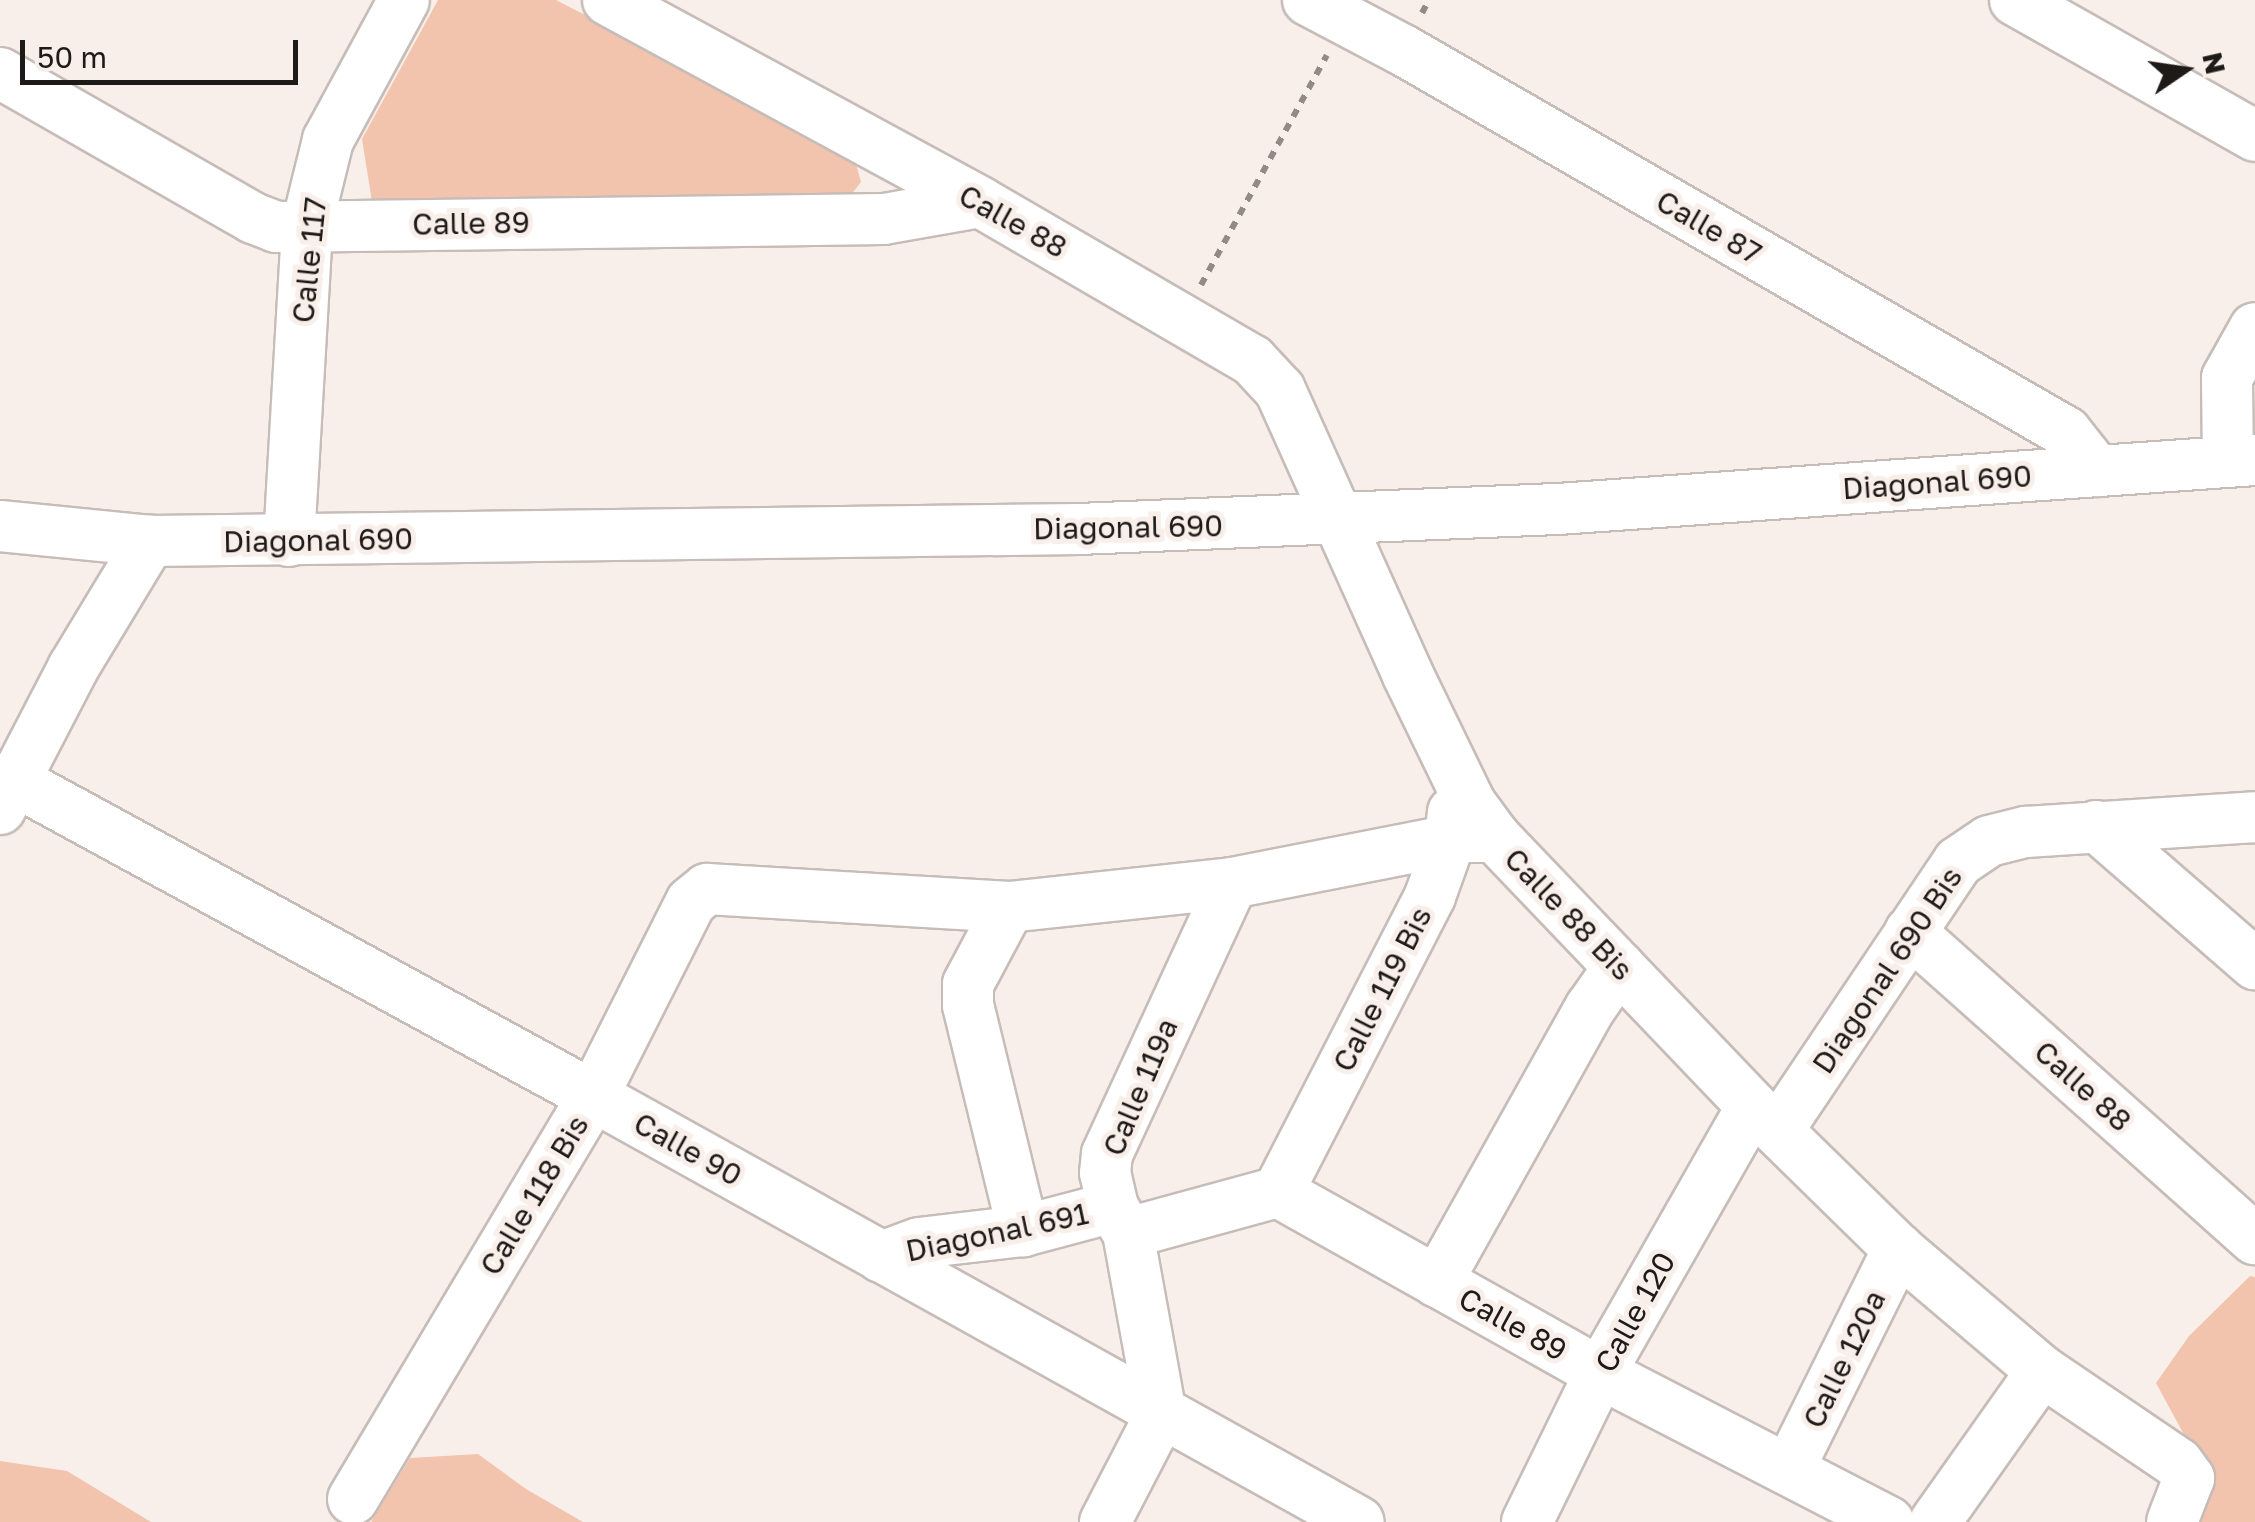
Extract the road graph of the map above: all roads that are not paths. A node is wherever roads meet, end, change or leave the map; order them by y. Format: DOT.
graph roads {
  1 [pos="404,0"];
  2 [pos="608,0"];
  3 [pos="2015,0"];
  4 [pos="1326,10"];
  5 [pos="0,73"];
  6 [pos="2255,136"];
  7 [pos="980,202"];
  8 [pos="307,225"];
  9 [pos="2255,328"];
  10 [pos="2242,461"];
  11 [pos="2096,471"];
  12 [pos="1338,522"];
  13 [pos="0,526"];
  14 [pos="150,540"];
  15 [pos="290,540"];
  16 [pos="8,795"];
  17 [pos="2255,818"];
  18 [pos="2096,826"];
  19 [pos="1473,839"];
  20 [pos="1232,883"];
  21 [pos="1009,907"];
  22 [pos="1910,932"];
  23 [pos="2255,964"];
  24 [pos="1619,967"];
  25 [pos="594,1096"];
  26 [pos="1765,1118"];
  27 [pos="1278,1192"];
  28 [pos="1120,1220"];
  29 [pos="1024,1231"];
  30 [pos="2255,1239"];
  31 [pos="1898,1250"];
  32 [pos="881,1257"];
  33 [pos="1436,1282"];
  34 [pos="2042,1371"];
  35 [pos="1600,1374"];
  36 [pos="1161,1414"];
  37 [pos="1789,1469"];
  38 [pos="353,1499"];
  39 [pos="2180,1500"];
  40 [pos="1105,1522"];
  41 [pos="1358,1522"];
  42 [pos="1527,1522"];
  43 [pos="1889,1522"];
  44 [pos="1935,1522"];
  1 -- 8 [label="street, Calle 117"];
  2 -- 7 [label="street, Calle 88"];
  3 -- 6 [label="street"];
  4 -- 11 [label="street, Calle 87"];
  5 -- 8 [label="street, Calle 89"];
  7 -- 8 [label="street, Calle 89"];
  7 -- 12 [label="street, Calle 88"];
  8 -- 15 [label="street, Calle 117"];
  9 -- 10 [label="street"];
  10 -- 11 [label="street, Diagonal 690"];
  11 -- 12 [label="street, Diagonal 690"];
  12 -- 15 [label="street, Diagonal 690"];
  12 -- 19 [label="street"];
  13 -- 14 [label="street, Diagonal 690"];
  14 -- 15 [label="street, Diagonal 690"];
  14 -- 16 [label="street"];
  16 -- 25 [label="street, Calle 90"];
  17 -- 18 [label="street, Diagonal 690 Bis"];
  18 -- 22 [label="street, Diagonal 690 Bis"];
  18 -- 23 [label="street"];
  19 -- 20 [label="street"];
  19 -- 24 [label="street, Calle 88 Bis"];
  19 -- 27 [label="street, Calle 119 Bis"];
  20 -- 21 [label="street"];
  20 -- 28 [label="street, Calle 119a"];
  21 -- 25 [label="street, Calle 118 Bis"];
  21 -- 29 [label="street"];
  22 -- 26 [label="street, Diagonal 690 Bis"];
  22 -- 30 [label="street, Calle 88"];
  24 -- 26 [label="street, Calle 88 Bis"];
  24 -- 33 [label="street"];
  25 -- 32 [label="street, Calle 90"];
  25 -- 38 [label="street, Calle 118 Bis"];
  26 -- 31 [label="street, Calle 88 Bis"];
  26 -- 35 [label="street, Calle 120"];
  27 -- 28 [label="street"];
  27 -- 33 [label="street, Calle 89"];
  28 -- 29 [label="street, Diagonal 691"];
  28 -- 36 [label="street, Calle 119a"];
  29 -- 32 [label="street, Diagonal 691"];
  31 -- 34 [label="street, Calle 88 Bis"];
  31 -- 37 [label="street, Calle 120a"];
  32 -- 36 [label="street, Calle 90"];
  33 -- 35 [label="street, Calle 89"];
  34 -- 39 [label="street, Calle 88 Bis"];
  34 -- 44 [label="street"];
  35 -- 37 [label="street, Calle 89"];
  35 -- 42 [label="street, Calle 120"];
  36 -- 40 [label="street"];
  36 -- 41 [label="street, Calle 90"];
  37 -- 43 [label="street, Calle 89"];
}
